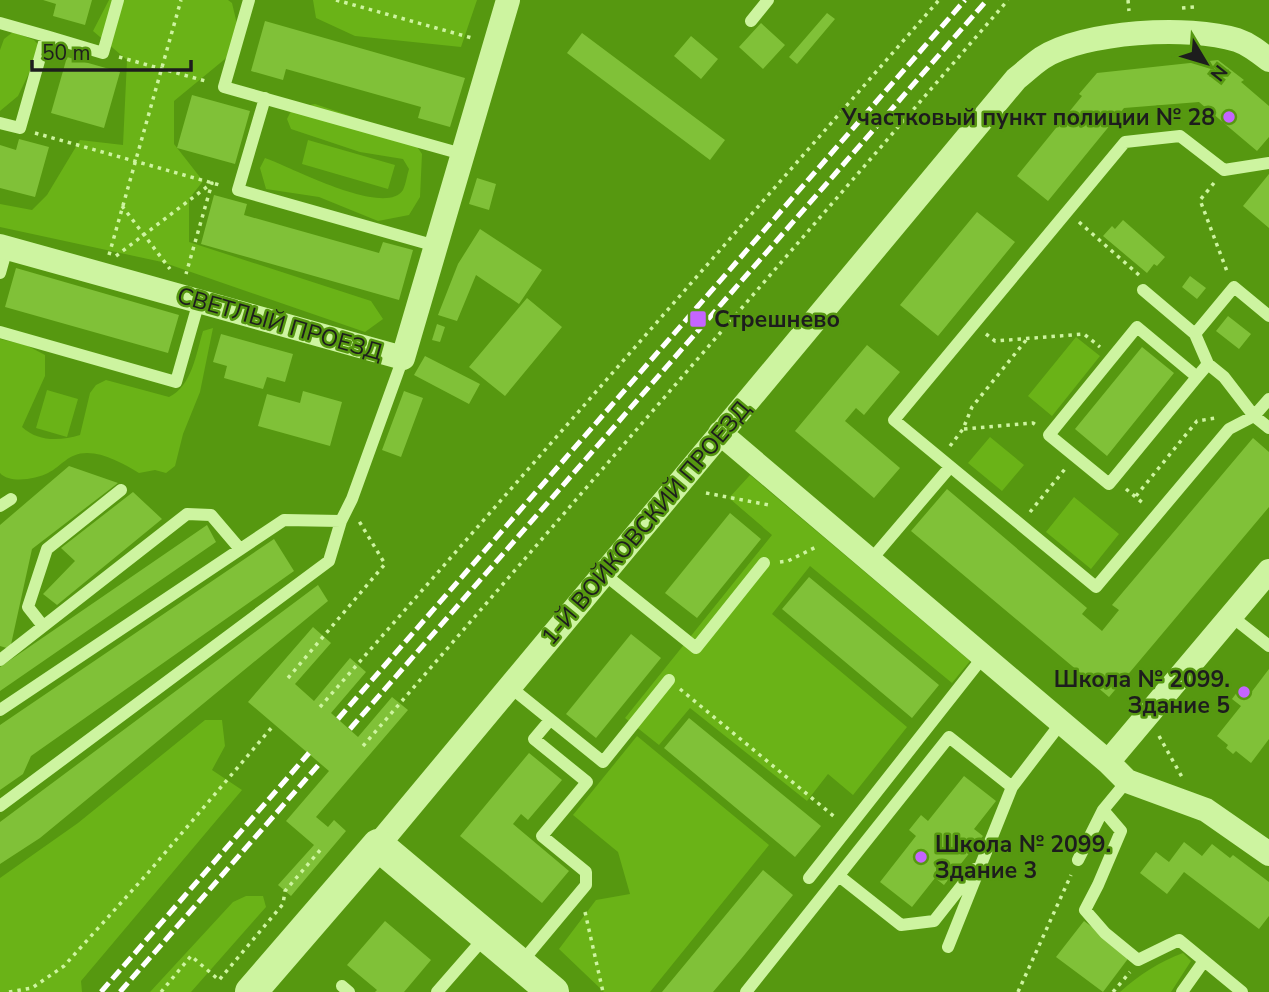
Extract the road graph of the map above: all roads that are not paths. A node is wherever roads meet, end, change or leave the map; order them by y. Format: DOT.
graph roads {
  1 [pos="118,0"];
  2 [pos="249,0"];
  3 [pos="508,0"];
  4 [pos="768,0"];
  5 [pos="751,21"];
  6 [pos="0,23"];
  7 [pos="46,36"];
  8 [pos="1269,60"];
  9 [pos="265,98"];
  10 [pos="0,123"];
  11 [pos="462,154"];
  12 [pos="1269,163"];
  13 [pos="436,246"];
  14 [pos="4,247"];
  15 [pos="0,273"];
  16 [pos="1143,290"];
  17 [pos="191,293"];
  18 [pos="1269,316"];
  19 [pos="0,332"];
  20 [pos="1195,334"];
  21 [pos="403,358"];
  22 [pos="1208,364"];
  23 [pos="1197,377"];
  24 [pos="1269,399"];
  25 [pos="1249,419"];
  26 [pos="1269,428"];
  27 [pos="720,433"];
  28 [pos="950,467"];
  29 [pos="121,490"];
  30 [pos="341,521"];
  31 [pos="240,549"];
  32 [pos="870,561"];
  33 [pos="764,563"];
  34 [pos="1269,571"];
  35 [pos="604,574"];
  36 [pos="1231,616"];
  37 [pos="43,626"];
  38 [pos="1269,646"];
  39 [pos="984,657"];
  40 [pos="0,660"];
  41 [pos="669,680"];
  42 [pos="510,687"];
  43 [pos="0,710"];
  44 [pos="550,720"];
  45 [pos="1061,723"];
  46 [pos="1108,762"];
  47 [pos="1127,781"];
  48 [pos="1012,787"];
  49 [pos="0,806"];
  50 [pos="1103,810"];
  51 [pos="378,845"];
  52 [pos="1269,854"];
  53 [pos="984,858"];
  54 [pos="1078,860"];
  55 [pos="839,876"];
  56 [pos="809,878"];
  57 [pos="486,936"];
  58 [pos="948,947"];
  59 [pos="1204,961"];
  60 [pos="520,964"];
  61 [pos="251,992"];
  62 [pos="437,992"];
  63 [pos="553,992"];
  64 [pos="746,992"];
  65 [pos="1182,992"];
  66 [pos="1242,992"];
  1 -- 7 [label="lane"];
  2 -- 9 [label="lane"];
  3 -- 11 [label="street, СВЕТЛЫЙ ПРОЕЗД"];
  4 -- 5 [label="lane"];
  6 -- 7 [label="lane"];
  7 -- 10 [label="lane"];
  8 -- 27 [label="street, 1-Й ВОЙКОВСКИЙ ПРОЕЗД"];
  9 -- 11 [label="lane"];
  9 -- 13 [label="lane"];
  11 -- 13 [label="street, СВЕТЛЫЙ ПРОЕЗД"];
  12 -- 28 [label="lane"];
  13 -- 21 [label="street, СВЕТЛЫЙ ПРОЕЗД"];
  14 -- 15 [label="lane"];
  14 -- 17 [label="street, СВЕТЛЫЙ ПРОЕЗД"];
  16 -- 20 [label="lane"];
  17 -- 19 [label="lane"];
  17 -- 21 [label="street, СВЕТЛЫЙ ПРОЕЗД"];
  18 -- 20 [label="lane"];
  20 -- 22 [label="lane"];
  21 -- 30 [label="lane"];
  22 -- 23 [label="lane"];
  22 -- 25 [label="lane"];
  23 -- 23 [label="lane"];
  24 -- 25 [label="lane"];
  25 -- 26 [label="lane"];
  25 -- 28 [label="lane"];
  27 -- 32 [label="street"];
  27 -- 35 [label="street, 1-Й ВОЙКОВСКИЙ ПРОЕЗД"];
  28 -- 32 [label="lane"];
  29 -- 37 [label="lane"];
  30 -- 31 [label="lane"];
  30 -- 49 [label="lane"];
  31 -- 37 [label="lane"];
  31 -- 43 [label="lane"];
  32 -- 39 [label="street"];
  33 -- 35 [label="lane"];
  34 -- 36 [label="street"];
  35 -- 42 [label="street, 1-Й ВОЙКОВСКИЙ ПРОЕЗД"];
  36 -- 38 [label="lane"];
  36 -- 46 [label="street"];
  37 -- 40 [label="lane"];
  39 -- 45 [label="street"];
  39 -- 56 [label="lane"];
  41 -- 44 [label="lane"];
  42 -- 44 [label="lane"];
  42 -- 51 [label="street, 1-Й ВОЙКОВСКИЙ ПРОЕЗД"];
  44 -- 60 [label="lane"];
  45 -- 46 [label="street"];
  45 -- 48 [label="lane"];
  46 -- 47 [label="street"];
  47 -- 50 [label="lane"];
  47 -- 52 [label="street"];
  48 -- 53 [label="lane"];
  48 -- 55 [label="lane"];
  50 -- 54 [label="lane"];
  50 -- 59 [label="lane"];
  51 -- 57 [label="street"];
  51 -- 61 [label="street, 1-Й ВОЙКОВСКИЙ ПРОЕЗД"];
  53 -- 55 [label="lane"];
  53 -- 58 [label="lane"];
  55 -- 64 [label="lane"];
  57 -- 60 [label="street"];
  57 -- 62 [label="lane"];
  59 -- 65 [label="lane"];
  59 -- 66 [label="lane"];
  60 -- 63 [label="street"];
}
